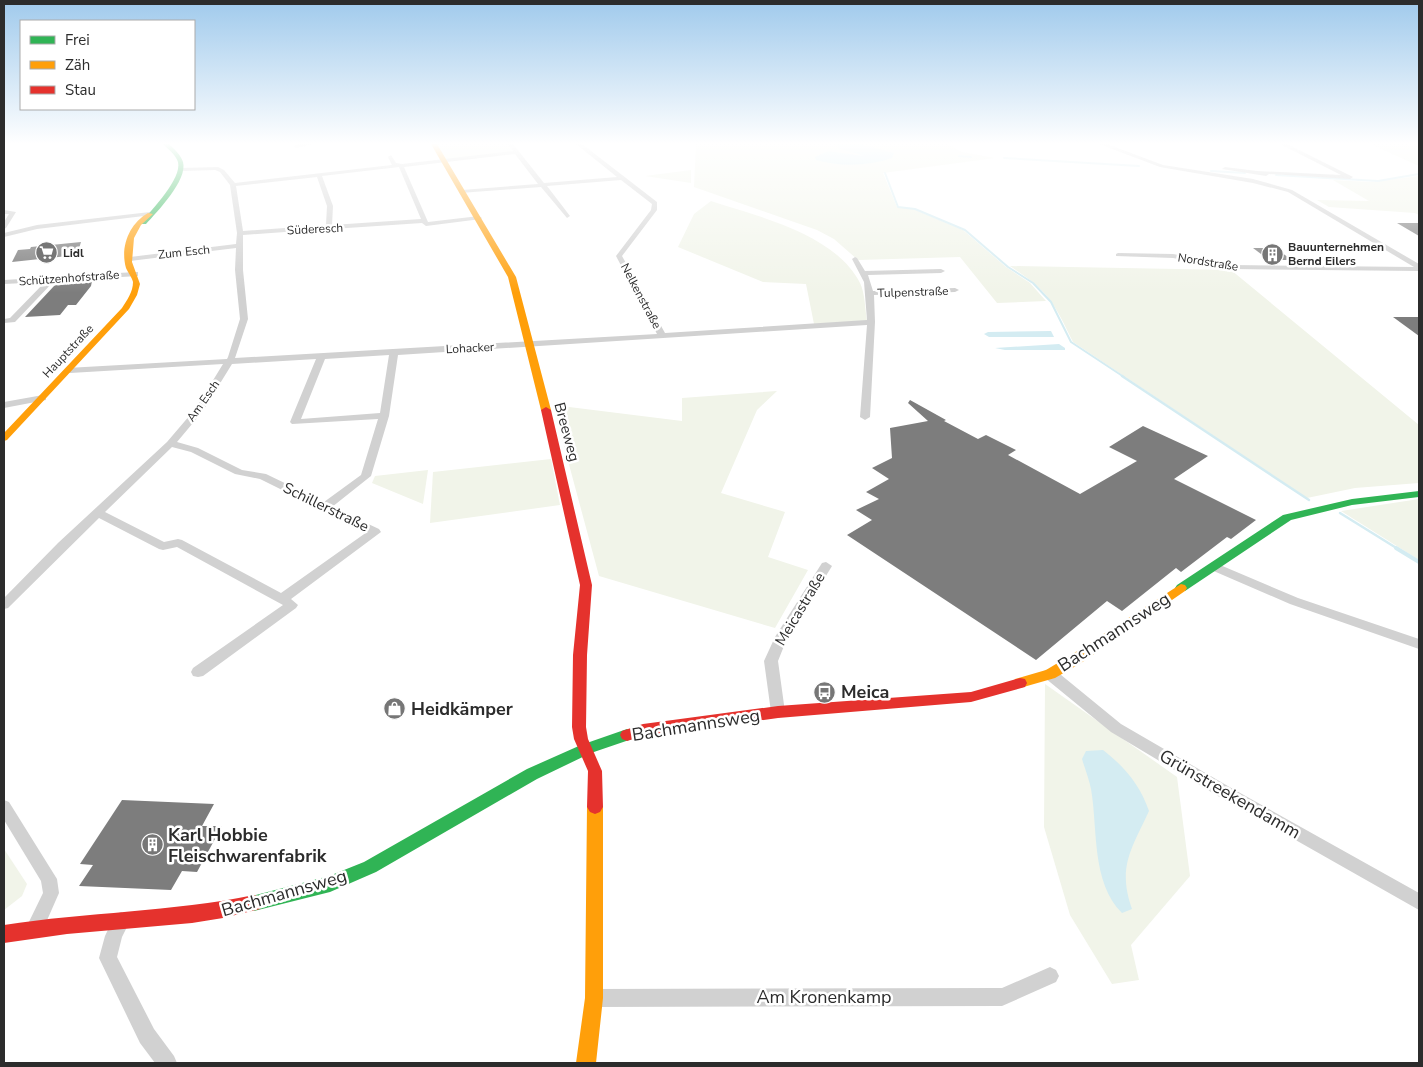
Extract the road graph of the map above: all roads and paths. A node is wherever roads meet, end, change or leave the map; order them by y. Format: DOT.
graph roads {
  1 [pos="167,194"];
  2 [pos="234,194"];
  3 [pos="326,194"];
  4 [pos="414,194"];
  5 [pos="463,194"];
  6 [pos="551,194"];
  7 [pos="644,194"];
  8 [pos="1295,194"];
  9 [pos="4,212"];
  10 [pos="150,214"];
  11 [pos="568,216"];
  12 [pos="479,218"];
  13 [pos="425,221"];
  14 [pos="329,229"];
  15 [pos="4,233"];
  16 [pos="240,233"];
  17 [pos="239,246"];
  18 [pos="1118,255"];
  19 [pos="133,258"];
  20 [pos="855,259"];
  21 [pos="1419,268"];
  22 [pos="941,271"];
  23 [pos="863,273"];
  24 [pos="135,274"];
  25 [pos="51,280"];
  26 [pos="4,282"];
  27 [pos="955,290"];
  28 [pos="870,293"];
  29 [pos="8,320"];
  30 [pos="871,322"];
  31 [pos="4,329"];
  32 [pos="662,336"];
  33 [pos="528,345"];
  34 [pos="394,353"];
  35 [pos="321,357"];
  36 [pos="230,362"];
  37 [pos="70,370"];
  38 [pos="43,398"];
  39 [pos="4,405"];
  40 [pos="384,416"];
  41 [pos="865,417"];
  42 [pos="4,438"];
  43 [pos="170,444"];
  44 [pos="1419,494"];
  45 [pos="325,507"];
  46 [pos="98,513"];
  47 [pos="826,566"];
  48 [pos="1213,566"];
  49 [pos="282,599"];
  50 [pos="4,605"];
  51 [pos="1419,644"];
  52 [pos="198,672"];
  53 [pos="1050,674"];
  54 [pos="778,712"];
  55 [pos="586,749"];
  56 [pos="4,807"];
  57 [pos="1419,902"];
  58 [pos="121,921"];
  59 [pos="35,928"];
  60 [pos="4,934"];
  61 [pos="1050,976"];
  62 [pos="594,998"];
  63 [pos="167,1063"];
  64 [pos="586,1063"];
  1 -- 10 [label="street, Hauptstraße"];
  2 -- 16 [label="street, Am Esch"];
  3 -- 14 [label="street"];
  4 -- 13 [label="street"];
  5 -- 12 [label="street, Breeweg"];
  6 -- 11 [label="street"];
  7 -- 32 [label="street, Nelkenstraße"];
  8 -- 21 [label="street"];
  9 -- 15 [label="street"];
  10 -- 15 [label="street"];
  10 -- 19 [label="street, Hauptstraße"];
  12 -- 13 [label="street, Süderesch"];
  12 -- 33 [label="street, Breeweg"];
  13 -- 14 [label="street, Süderesch"];
  14 -- 16 [label="street, Süderesch"];
  16 -- 17 [label="street, Am Esch"];
  17 -- 19 [label="street, Zum Esch"];
  17 -- 36 [label="street, Am Esch"];
  18 -- 21 [label="street, Nordstraße"];
  19 -- 24 [label="street, Hauptstraße"];
  20 -- 23 [label="street"];
  22 -- 23 [label="street"];
  23 -- 28 [label="street"];
  24 -- 25 [label="street, Schützenhofstraße"];
  24 -- 37 [label="street, Hauptstraße"];
  25 -- 26 [label="street, Schützenhofstraße"];
  25 -- 29 [label="street"];
  27 -- 28 [label="street, Tulpenstraße"];
  28 -- 30 [label="street"];
  29 -- 31 [label="street"];
  30 -- 32 [label="street, Lohacker"];
  30 -- 41 [label="street"];
  32 -- 33 [label="street, Lohacker"];
  33 -- 34 [label="street, Lohacker"];
  33 -- 55 [label="street, Breeweg"];
  34 -- 35 [label="street, Lohacker"];
  34 -- 40 [label="street"];
  35 -- 36 [label="street, Lohacker"];
  35 -- 40 [label="street"];
  36 -- 37 [label="street, Lohacker"];
  36 -- 43 [label="street, Am Esch"];
  37 -- 38 [label="street, Hauptstraße"];
  38 -- 39 [label="street"];
  38 -- 42 [label="street, Hauptstraße"];
  40 -- 45 [label="street"];
  43 -- 45 [label="street, Schillerstraße"];
  43 -- 46 [label="street, Am Esch"];
  44 -- 48 [label="street, Bachmannsweg"];
  45 -- 49 [label="street, Schillerstraße"];
  46 -- 49 [label="street"];
  46 -- 50 [label="street, Am Esch"];
  47 -- 54 [label="street, Meicastraße"];
  48 -- 51 [label="street"];
  48 -- 53 [label="street, Bachmannsweg"];
  49 -- 52 [label="street"];
  53 -- 54 [label="street, Bachmannsweg"];
  53 -- 57 [label="street, Grünstreekendamm"];
  54 -- 55 [label="street, Bachmannsweg"];
  55 -- 58 [label="street, Bachmannsweg"];
  55 -- 62 [label="street"];
  56 -- 59 [label="street"];
  58 -- 59 [label="street, Bachmannsweg"];
  58 -- 63 [label="street"];
  59 -- 60 [label="street, Bachmannsweg"];
  61 -- 62 [label="street, Am Kronenkamp"];
  62 -- 64 [label="street"];
}
